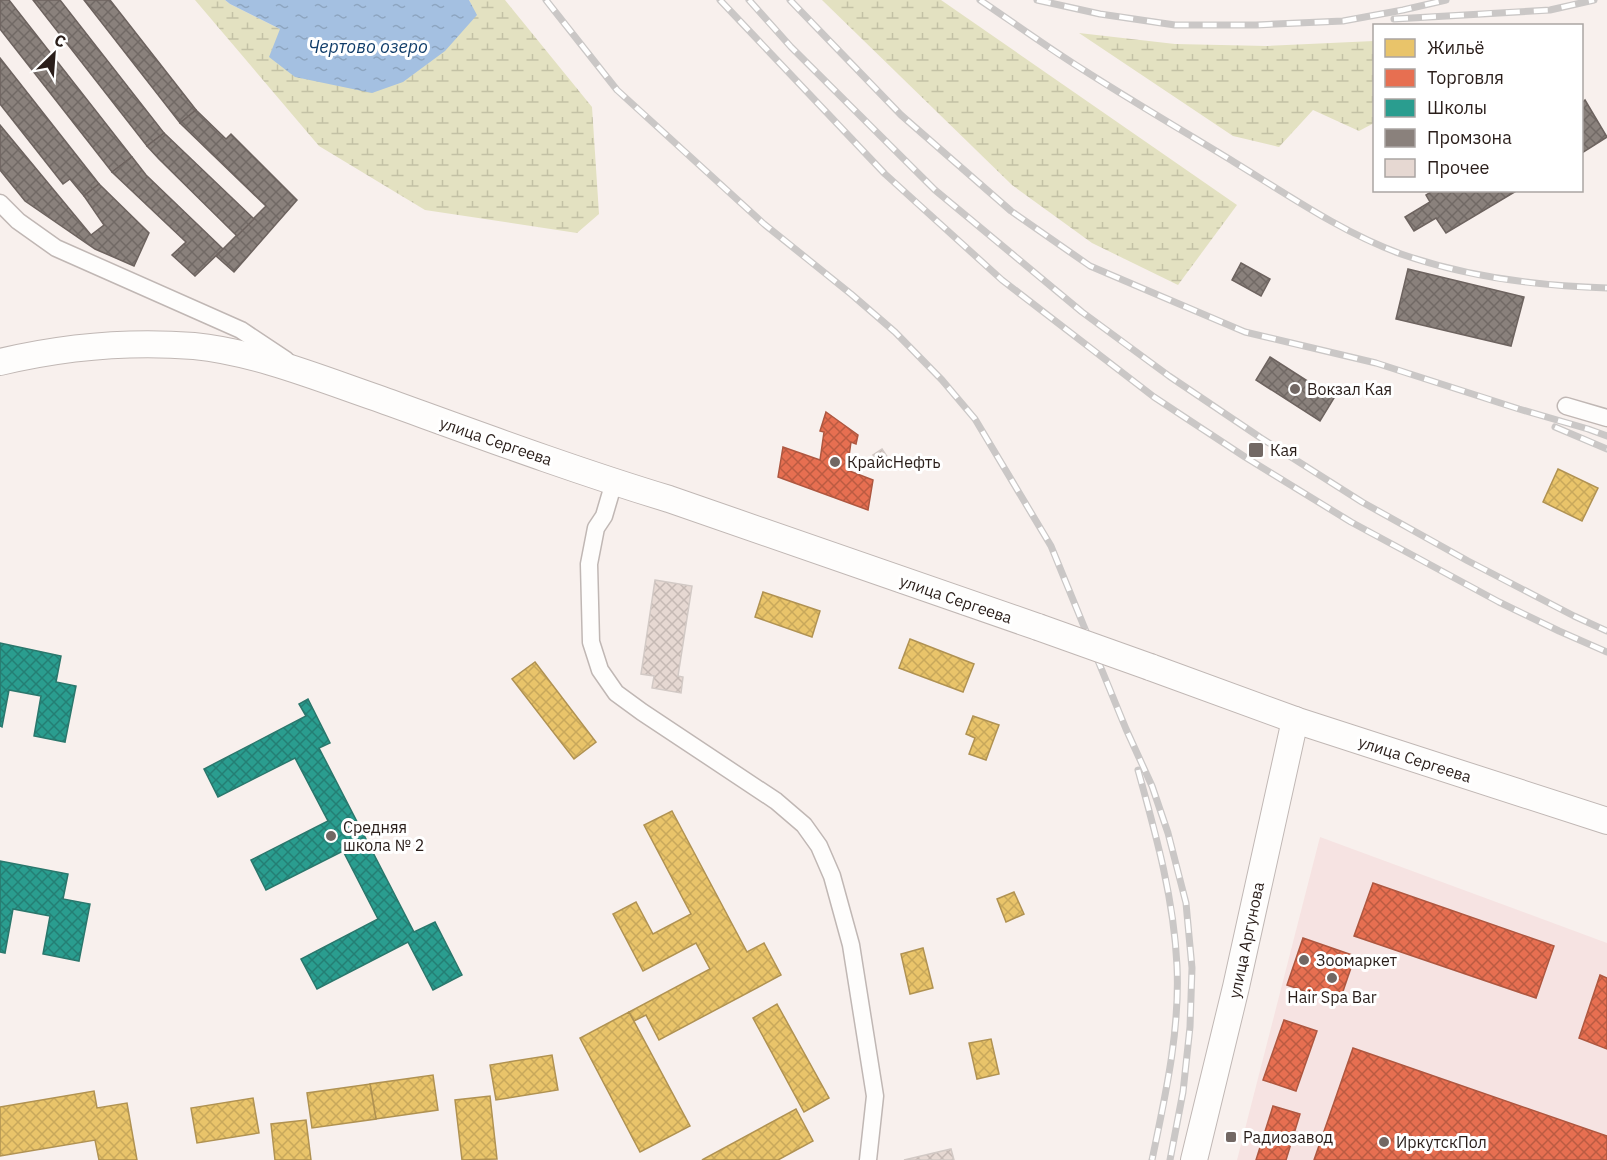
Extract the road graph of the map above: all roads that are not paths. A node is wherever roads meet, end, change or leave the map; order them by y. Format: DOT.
graph roads {
  1 [pos="0,203"];
  2 [pos="0,362"];
  3 [pos="306,373"];
  4 [pos="1566,406"];
  5 [pos="1607,418"];
  6 [pos="614,482"];
  7 [pos="1295,720"];
  8 [pos="1607,822"];
  9 [pos="868,1160"];
  10 [pos="1194,1160"];
  1 -- 3 [label="street"];
  2 -- 3 [label="main road, улица Сергеева"];
  3 -- 6 [label="main road, улица Сергеева"];
  4 -- 5 [label="street"];
  6 -- 7 [label="main road, улица Сергеева, bridge"];
  6 -- 9 [label="street"];
  7 -- 8 [label="main road, улица Сергеева"];
  7 -- 10 [label="main road, улица Аргунова"];
}
